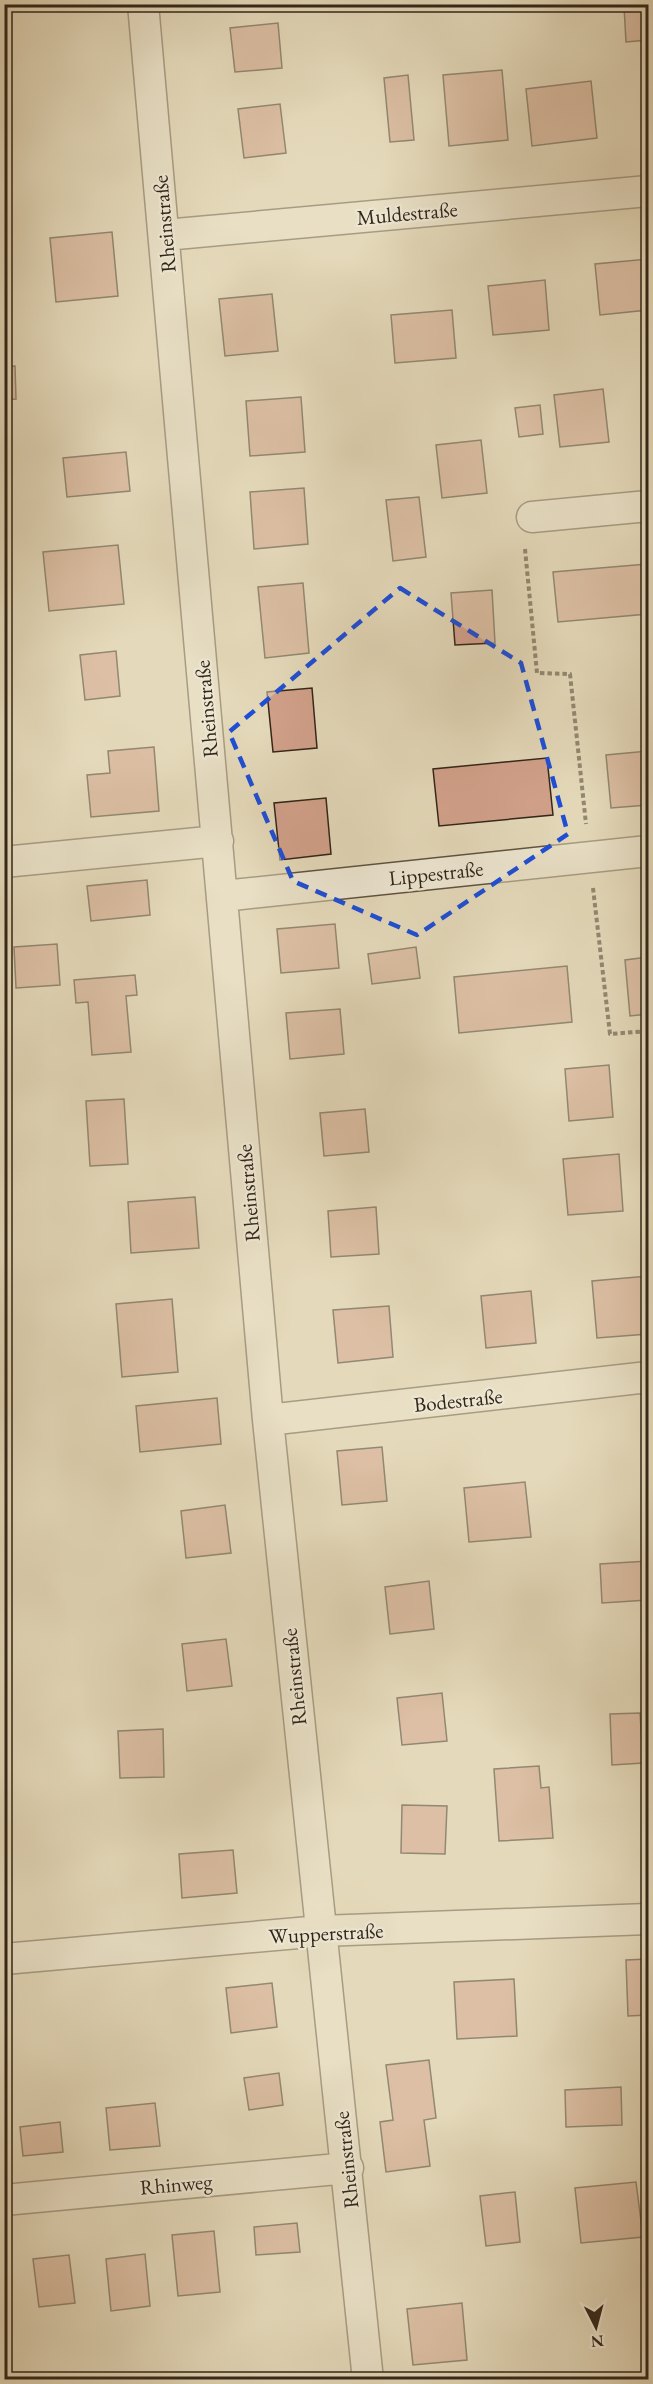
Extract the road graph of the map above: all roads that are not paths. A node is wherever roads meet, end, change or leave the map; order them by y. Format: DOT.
graph roads {
  1 [pos="143,4"];
  2 [pos="648,191"];
  3 [pos="165,236"];
  4 [pos="648,506"];
  5 [pos="532,517"];
  6 [pos="218,841"];
  7 [pos="648,851"];
  8 [pos="4,862"];
  9 [pos="223,896"];
  10 [pos="648,1377"];
  11 [pos="268,1420"];
  12 [pos="648,1919"];
  13 [pos="321,1932"];
  14 [pos="4,1959"];
  15 [pos="348,2168"];
  16 [pos="4,2200"];
  17 [pos="368,2379"];
  1 -- 3 [label="street, Rheinstraße"];
  2 -- 3 [label="street, Muldestraße"];
  3 -- 6 [label="street, Rheinstraße"];
  4 -- 5 [label="street"];
  6 -- 8 [label="street"];
  6 -- 9 [label="street, Rheinstraße"];
  7 -- 9 [label="street, Lippestraße"];
  9 -- 11 [label="street, Rheinstraße"];
  10 -- 11 [label="street, Bodestraße"];
  11 -- 13 [label="street, Rheinstraße"];
  12 -- 13 [label="street, Wupperstraße"];
  13 -- 14 [label="street, Wupperstraße"];
  13 -- 15 [label="street, Rheinstraße"];
  15 -- 16 [label="street, Rhinweg"];
  15 -- 17 [label="street, Rheinstraße"];
}
